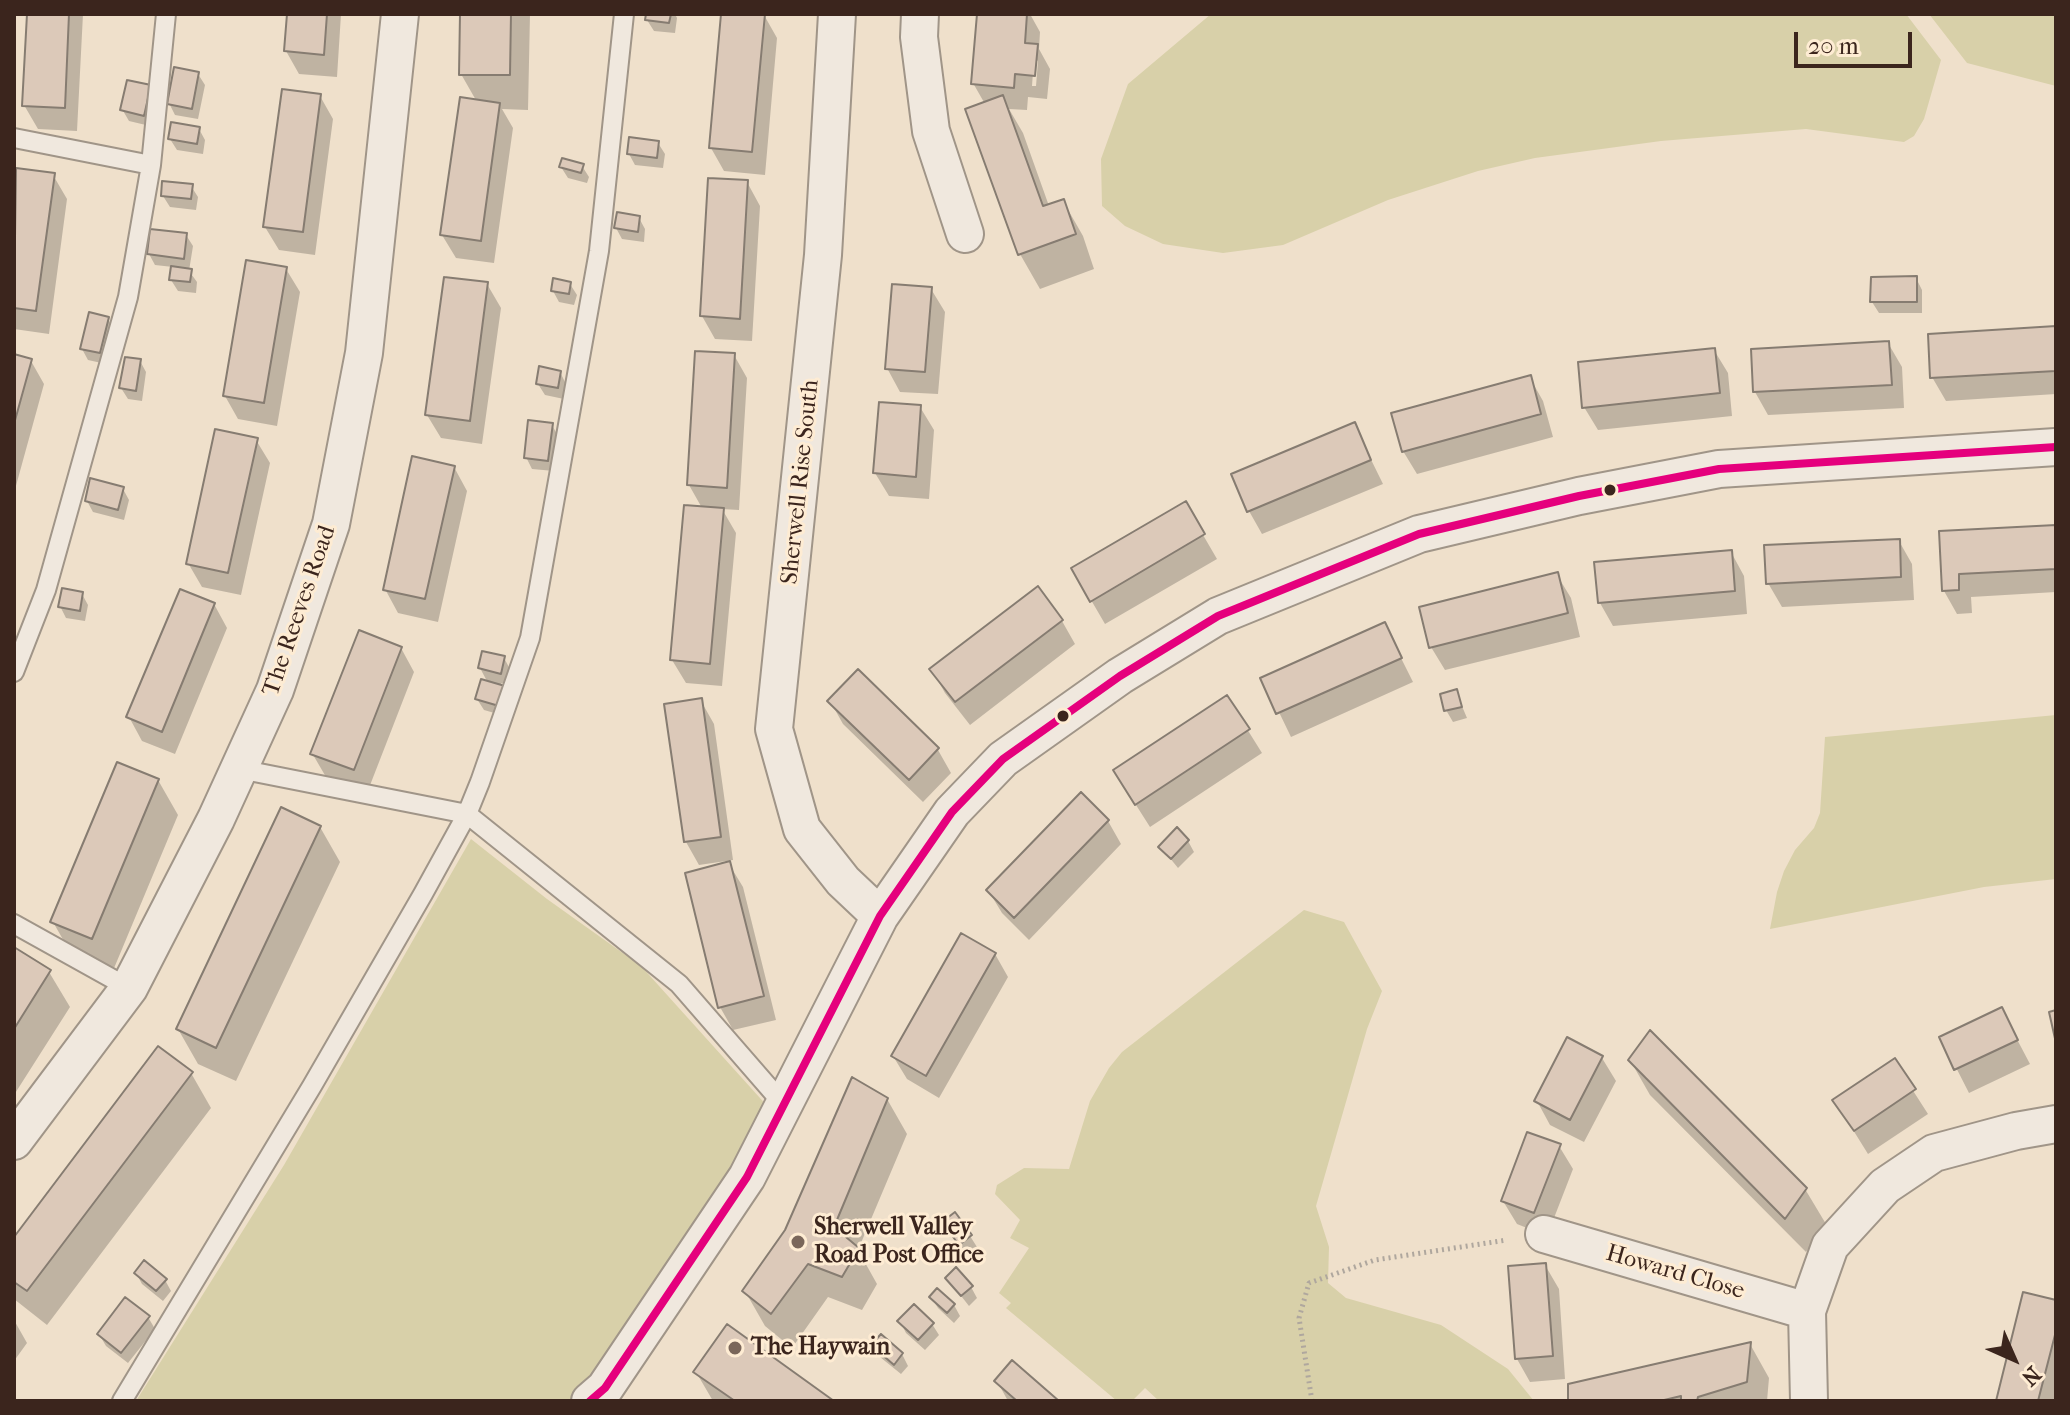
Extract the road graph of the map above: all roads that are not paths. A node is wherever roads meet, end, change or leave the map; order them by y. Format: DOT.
graph roads {
  1 [pos="166,14"];
  2 [pos="400,14"];
  3 [pos="624,14"];
  4 [pos="837,14"];
  5 [pos="920,14"];
  6 [pos="14,138"];
  7 [pos="151,165"];
  8 [pos="965,234"];
  9 [pos="2056,447"];
  10 [pos="14,672"];
  11 [pos="239,769"];
  12 [pos="467,814"];
  13 [pos="880,916"];
  14 [pos="14,924"];
  15 [pos="129,988"];
  16 [pos="785,1106"];
  17 [pos="2056,1124"];
  18 [pos="14,1141"];
  19 [pos="1544,1234"];
  20 [pos="1807,1311"];
  21 [pos="605,1397"];
  22 [pos="122,1401"];
  23 [pos="1809,1401"];
  1 -- 7 [label="lane"];
  2 -- 11 [label="street, The Reeves Road"];
  3 -- 12 [label="lane"];
  4 -- 13 [label="street, Sherwell Rise South"];
  5 -- 8 [label="street"];
  6 -- 7 [label="lane"];
  7 -- 10 [label="lane"];
  9 -- 13 [label="street"];
  11 -- 12 [label="lane"];
  11 -- 15 [label="street, The Reeves Road"];
  12 -- 16 [label="lane"];
  12 -- 22 [label="lane"];
  13 -- 16 [label="street"];
  14 -- 15 [label="lane"];
  15 -- 18 [label="street, The Reeves Road"];
  16 -- 21 [label="street"];
  17 -- 20 [label="street"];
  19 -- 20 [label="street, Howard Close"];
  20 -- 23 [label="street"];
}
